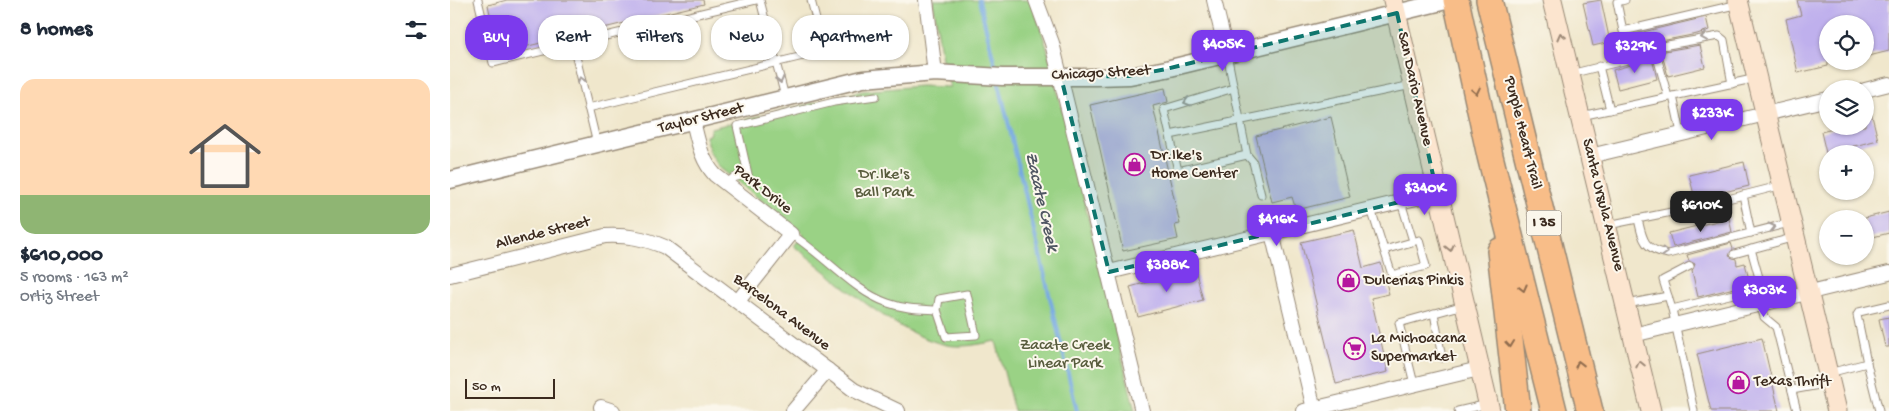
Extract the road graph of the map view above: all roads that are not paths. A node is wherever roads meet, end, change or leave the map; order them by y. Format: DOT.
graph roads {
  1 [pos="478,0"];
  2 [pos="758,0"];
  3 [pos="811,0"];
  4 [pos="926,0"];
  5 [pos="1036,0"];
  6 [pos="1214,0"];
  7 [pos="1450,0"];
  8 [pos="1456,0"];
  9 [pos="1489,0"];
  10 [pos="1552,0"];
  11 [pos="1625,0"];
  12 [pos="1739,2"];
  13 [pos="1395,6"];
  14 [pos="608,36"];
  15 [pos="538,52"];
  16 [pos="1656,53"];
  17 [pos="1227,54"];
  18 [pos="577,60"];
  19 [pos="776,62"];
  20 [pos="1599,66"];
  21 [pos="934,73"];
  22 [pos="1570,74"];
  23 [pos="955,75"];
  24 [pos="1061,77"];
  25 [pos="1757,78"];
  26 [pos="1413,84"];
  27 [pos="1732,84"];
  28 [pos="1889,84"];
  29 [pos="1234,88"];
  30 [pos="1874,88"];
  31 [pos="876,96"];
  32 [pos="1670,97"];
  33 [pos="785,98"];
  34 [pos="1819,101"];
  35 [pos="588,108"];
  36 [pos="1610,110"];
  37 [pos="1766,114"];
  38 [pos="1580,116"];
  39 [pos="1240,119"];
  40 [pos="692,121"];
  41 [pos="1681,133"];
  42 [pos="1170,135"];
  43 [pos="597,144"];
  44 [pos="1247,155"];
  45 [pos="1490,156"];
  46 [pos="1590,156"];
  47 [pos="450,180"];
  48 [pos="726,184"];
  49 [pos="1783,185"];
  50 [pos="1437,193"];
  51 [pos="1261,195"];
  52 [pos="1742,195"];
  53 [pos="1401,202"];
  54 [pos="1372,209"];
  55 [pos="1638,219"];
  56 [pos="1607,225"];
  57 [pos="1794,230"];
  58 [pos="1272,233"];
  59 [pos="1752,233"];
  60 [pos="791,234"];
  61 [pos="645,238"];
  62 [pos="1413,242"];
  63 [pos="1751,249"];
  64 [pos="1384,250"];
  65 [pos="1734,254"];
  66 [pos="1690,266"];
  67 [pos="1109,272"];
  68 [pos="1889,273"];
  69 [pos="450,275"];
  70 [pos="1762,287"];
  71 [pos="1809,292"];
  72 [pos="1668,296"];
  73 [pos="738,301"];
  74 [pos="1763,303"];
  75 [pos="1626,304"];
  76 [pos="1464,305"];
  77 [pos="1889,305"];
  78 [pos="1672,309"];
  79 [pos="937,310"];
  80 [pos="1434,313"];
  81 [pos="1675,324"];
  82 [pos="1633,335"];
  83 [pos="1442,358"];
  84 [pos="1867,363"];
  85 [pos="1479,369"];
  86 [pos="828,370"];
  87 [pos="1829,378"];
  88 [pos="1414,384"];
  89 [pos="1792,390"];
  90 [pos="1489,408"];
  91 [pos="1309,410"];
  92 [pos="793,411"];
  93 [pos="898,411"];
  94 [pos="1142,411"];
  95 [pos="1458,411"];
  96 [pos="1518,411"];
  97 [pos="1554,411"];
  98 [pos="1590,411"];
  99 [pos="1651,411"];
  100 [pos="1694,411"];
  101 [pos="1798,411"];
  102 [pos="1837,411"];
  103 [pos="1879,411"];
  1 -- 15 [label="lane"];
  2 -- 14 [label="lane"];
  2 -- 19 [label="lane"];
  3 -- 19 [label="lane"];
  4 -- 21 [label="street"];
  5 -- 24 [label="street"];
  6 -- 17 [label="street"];
  7 -- 13 [label="street, Chicago Street"];
  8 -- 45 [label="highway, I 35, one-way"];
  98 -- 9 [label="highway, Purple Heart Trail / I 35, one-way"];
  22 -- 10 [label="main road, Santa Ursula Avenue, one-way"];
  11 -- 12 [label="lane"];
  12 -- 25 [label="main road"];
  13 -- 17 [label="street, Chicago Street"];
  13 -- 26 [label="main road, San Dario Avenue"];
  16 -- 20 [label="lane"];
  27 -- 16 [label="lane, one-way"];
  16 -- 32 [label="lane"];
  17 -- 24 [label="street, Chicago Street"];
  17 -- 29 [label="lane"];
  35 -- 18 [label="lane, one-way"];
  19 -- 33 [label="lane, one-way"];
  19 -- 35 [label="lane"];
  20 -- 22 [label="lane"];
  20 -- 36 [label="lane"];
  21 -- 23 [label="street, Taylor Street"];
  21 -- 33 [label="street, Taylor Street"];
  22 -- 38 [label="main road, Santa Ursula Avenue"];
  23 -- 24 [label="street, Chicago Street"];
  24 -- 67 [label="street"];
  25 -- 27 [label="lane"];
  25 -- 37 [label="main road"];
  26 -- 39 [label="lane"];
  26 -- 50 [label="main road, San Dario Avenue"];
  27 -- 32 [label="lane"];
  28 -- 30 [label="street"];
  29 -- 39 [label="lane"];
  29 -- 42 [label="lane, one-way"];
  31 -- 48 [label="lane"];
  32 -- 36 [label="lane"];
  32 -- 41 [label="lane"];
  33 -- 40 [label="street, Taylor Street"];
  34 -- 37 [label="street"];
  35 -- 43 [label="lane"];
  36 -- 38 [label="lane"];
  37 -- 41 [label="street"];
  37 -- 49 [label="main road"];
  38 -- 46 [label="main road, Santa Ursula Avenue"];
  39 -- 42 [label="lane"];
  39 -- 44 [label="lane"];
  40 -- 43 [label="street, Taylor Street"];
  40 -- 48 [label="street, Park Drive"];
  41 -- 46 [label="street"];
  42 -- 44 [label="lane"];
  43 -- 47 [label="street, Taylor Street"];
  44 -- 51 [label="lane"];
  45 -- 96 [label="highway, one-way"];
  45 -- 97 [label="highway, I 35, one-way"];
  46 -- 56 [label="main road, Santa Ursula Avenue"];
  48 -- 60 [label="street, Park Drive"];
  49 -- 52 [label="lane"];
  49 -- 57 [label="main road"];
  50 -- 53 [label="street"];
  50 -- 76 [label="main road, San Dario Avenue, one-way"];
  52 -- 55 [label="lane"];
  52 -- 59 [label="lane"];
  53 -- 54 [label="street"];
  53 -- 62 [label="lane"];
  54 -- 58 [label="street"];
  54 -- 64 [label="lane"];
  55 -- 56 [label="lane"];
  55 -- 59 [label="lane, one-way"];
  56 -- 75 [label="main road, Santa Ursula Avenue"];
  59 -- 57 [label="lane, one-way"];
  57 -- 63 [label="lane"];
  57 -- 71 [label="main road"];
  58 -- 67 [label="street"];
  58 -- 91 [label="street"];
  60 -- 73 [label="street, Park Drive"];
  60 -- 79 [label="lane"];
  61 -- 69 [label="street, Allende Street"];
  61 -- 73 [label="street, Barcelona Avenue"];
  62 -- 64 [label="lane"];
  62 -- 64 [label="lane"];
  63 -- 65 [label="lane"];
  63 -- 70 [label="lane"];
  66 -- 72 [label="lane"];
  67 -- 94 [label="street"];
  68 -- 71 [label="street"];
  70 -- 74 [label="lane"];
  70 -- 78 [label="lane"];
  71 -- 74 [label="street"];
  71 -- 87 [label="main road"];
  72 -- 75 [label="lane"];
  72 -- 78 [label="lane"];
  73 -- 86 [label="street, Barcelona Avenue"];
  74 -- 81 [label="street"];
  74 -- 89 [label="lane"];
  75 -- 82 [label="main road, Santa Ursula Avenue"];
  76 -- 80 [label="lane"];
  76 -- 85 [label="main road, San Dario Avenue"];
  77 -- 84 [label="lane"];
  78 -- 81 [label="lane"];
  79 -- 79 [label="lane"];
  80 -- 83 [label="lane"];
  80 -- 88 [label="lane"];
  81 -- 82 [label="street"];
  81 -- 100 [label="lane"];
  99 -- 82 [label="main road, Santa Ursula Avenue, one-way"];
  84 -- 87 [label="lane"];
  84 -- 103 [label="lane"];
  85 -- 88 [label="street"];
  85 -- 90 [label="main road, San Dario Avenue"];
  86 -- 92 [label="street"];
  86 -- 93 [label="street, Barcelona Avenue"];
  87 -- 89 [label="lane"];
  87 -- 102 [label="main road"];
  88 -- 91 [label="street"];
  89 -- 101 [label="lane"];
  90 -- 95 [label="lane"];
}
